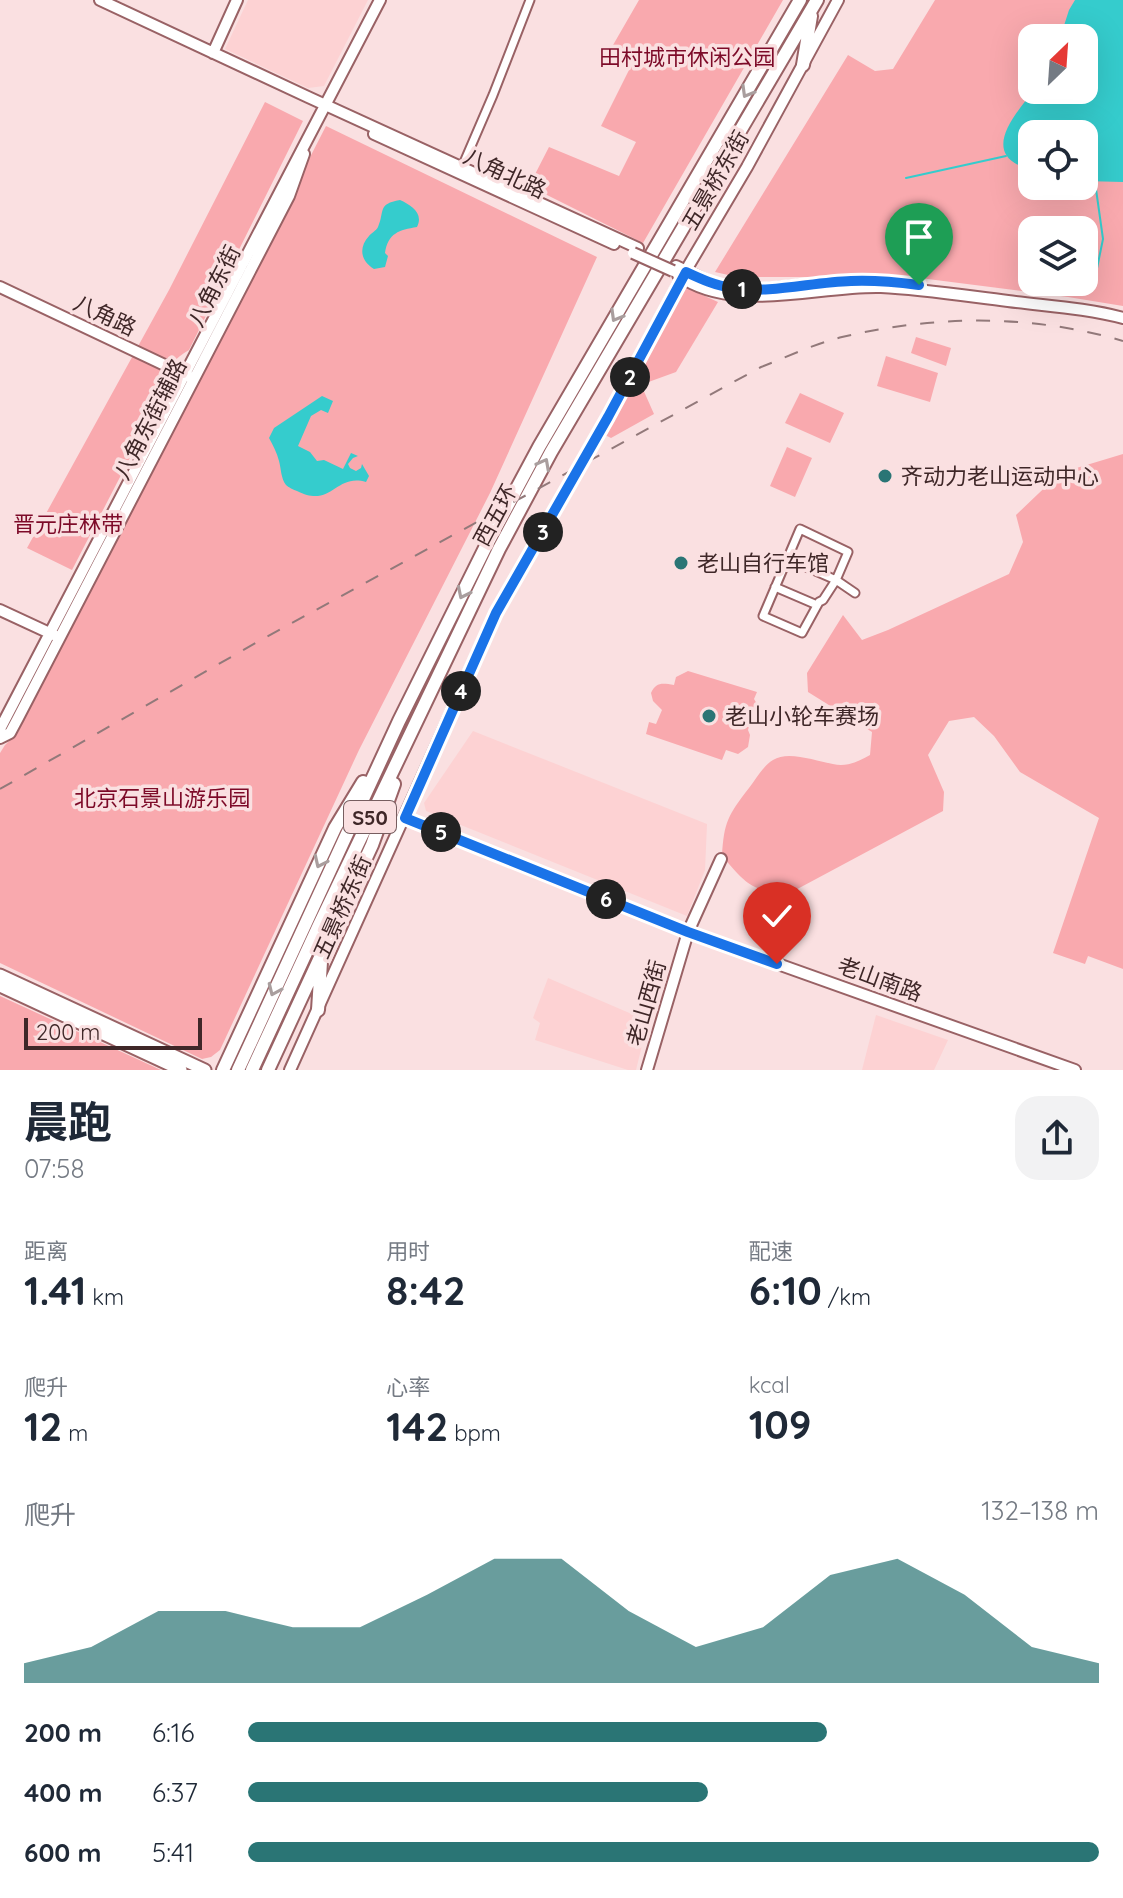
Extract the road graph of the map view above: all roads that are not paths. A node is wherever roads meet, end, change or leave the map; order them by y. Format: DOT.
graph roads {
  1 [pos="100,0"];
  2 [pos="237,0"];
  3 [pos="380,0"];
  4 [pos="530,0"];
  5 [pos="800,0"];
  6 [pos="838,0"];
  7 [pos="814,4"];
  8 [pos="213,53"];
  9 [pos="803,65"];
  10 [pos="325,105"];
  11 [pos="462,167"];
  12 [pos="635,250"];
  13 [pos="679,272"];
  14 [pos="0,287"];
  15 [pos="1123,311"];
  16 [pos="1123,318"];
  17 [pos="189,377"];
  18 [pos="788,559"];
  19 [pos="836,580"];
  20 [pos="775,587"];
  21 [pos="855,593"];
  22 [pos="817,605"];
  23 [pos="0,610"];
  24 [pos="55,636"];
  25 [pos="422,709"];
  26 [pos="399,721"];
  27 [pos="0,729"];
  28 [pos="0,738"];
  29 [pos="405,818"];
  30 [pos="721,859"];
  31 [pos="688,932"];
  32 [pos="322,951"];
  33 [pos="0,975"];
  34 [pos="0,986"];
  35 [pos="318,1010"];
  36 [pos="181,1070"];
  37 [pos="205,1070"];
  38 [pos="223,1070"];
  39 [pos="238,1070"];
  40 [pos="252,1070"];
  41 [pos="268,1070"];
  42 [pos="290,1070"];
  43 [pos="647,1070"];
  44 [pos="1075,1070"];
  1 -- 8 [label="main road, 八角北路"];
  2 -- 8 [label="main road"];
  3 -- 10 [label="main road, 八角东街"];
  4 -- 11 [label="street"];
  5 -- 26 [label="highway, 西五环 / S50, one-way"];
  6 -- 9 [label="main road, 五景桥东街"];
  7 -- 9 [label="highway"];
  25 -- 7 [label="highway, 西五环 / S50, one-way"];
  8 -- 10 [label="main road, 八角北路"];
  9 -- 13 [label="main road, 五景桥东街"];
  10 -- 11 [label="main road, 八角北路"];
  10 -- 12 [label="main road, 八角北路"];
  10 -- 17 [label="main road, 八角东街"];
  10 -- 17 [label="main road, 八角东街"];
  11 -- 12 [label="main road, 八角北路"];
  12 -- 13 [label="main road, 八角北路"];
  13 -- 15 [label="main road"];
  13 -- 16 [label="main road"];
  13 -- 29 [label="main road, 五景桥东街"];
  14 -- 17 [label="main road, 八角路"];
  17 -- 24 [label="main road, 八角东街"];
  18 -- 19 [label="street"];
  18 -- 19 [label="street"];
  18 -- 20 [label="street"];
  19 -- 21 [label="street"];
  19 -- 22 [label="street"];
  20 -- 22 [label="street"];
  20 -- 22 [label="street"];
  23 -- 24 [label="main road"];
  24 -- 27 [label="main road, 八角东街"];
  24 -- 28 [label="main road, 八角东街"];
  25 -- 32 [label="highway"];
  25 -- 40 [label="highway, 西五环 / S50"];
  26 -- 38 [label="highway, one-way"];
  26 -- 39 [label="highway, 西五环 / S50, one-way"];
  29 -- 31 [label="main road, 老山南路"];
  29 -- 35 [label="main road, 五景桥东街"];
  30 -- 31 [label="main road, 老山西街"];
  31 -- 43 [label="main road, 老山西街"];
  31 -- 44 [label="main road, 老山南路"];
  32 -- 35 [label="highway"];
  32 -- 41 [label="highway"];
  33 -- 37 [label="main road"];
  34 -- 36 [label="main road"];
  35 -- 42 [label="main road, 五景桥东街"];
}
